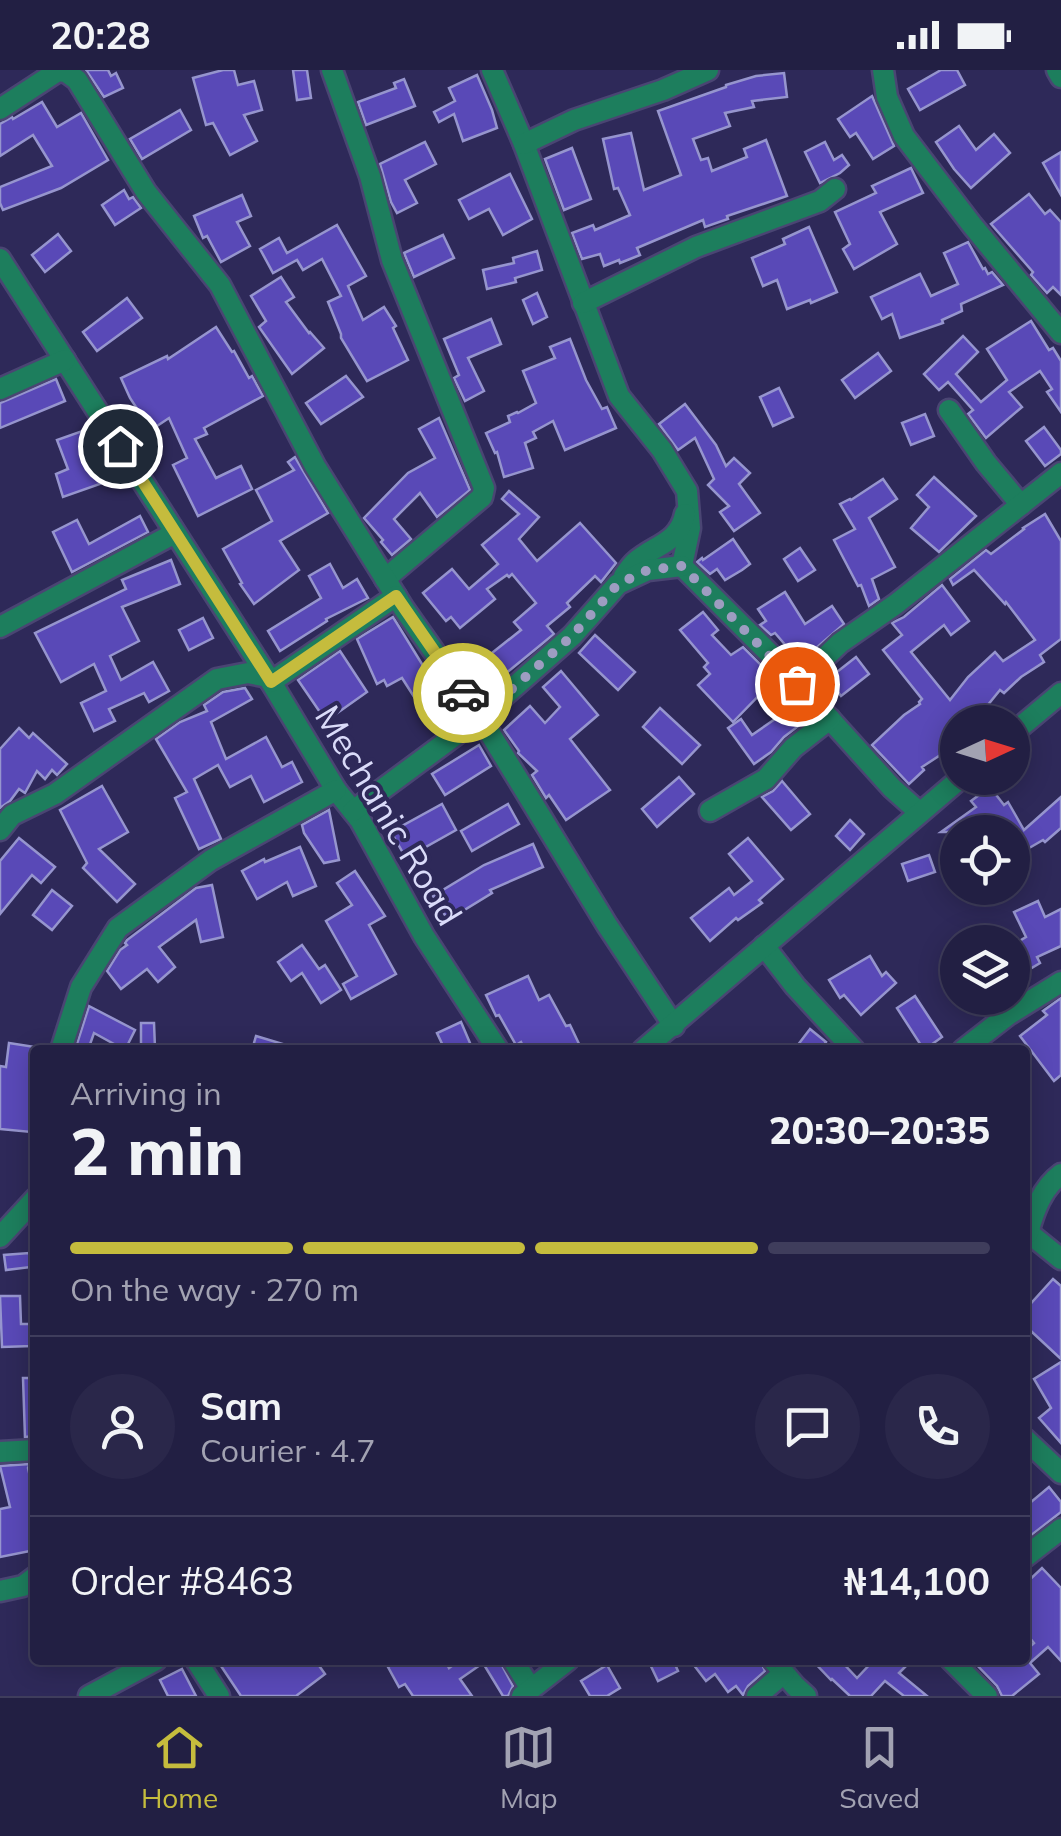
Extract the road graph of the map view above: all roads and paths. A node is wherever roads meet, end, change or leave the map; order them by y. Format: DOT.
graph roads {
  1 [pos="332,70"];
  2 [pos="492,70"];
  3 [pos="708,70"];
  4 [pos="884,70"];
  5 [pos="1056,70"];
  6 [pos="68,71"];
  7 [pos="1061,77"];
  8 [pos="0,109"];
  9 [pos="524,144"];
  10 [pos="835,189"];
  11 [pos="0,259"];
  12 [pos="583,303"];
  13 [pos="1061,334"];
  14 [pos="65,360"];
  15 [pos="0,389"];
  16 [pos="950,410"];
  17 [pos="1061,473"];
  18 [pos="688,502"];
  19 [pos="1021,505"];
  20 [pos="174,533"];
  21 [pos="682,566"];
  22 [pos="618,584"];
  23 [pos="391,587"];
  24 [pos="0,627"];
  25 [pos="270,680"];
  26 [pos="797,684"];
  27 [pos="1061,693"];
  28 [pos="480,717"];
  29 [pos="830,719"];
  30 [pos="1030,719"];
  31 [pos="336,790"];
  32 [pos="940,795"];
  33 [pos="352,811"];
  34 [pos="710,811"];
  35 [pos="920,812"];
  36 [pos="0,830"];
  37 [pos="764,946"];
  38 [pos="1061,982"];
  39 [pos="674,1026"];
  40 [pos="63,1045"];
  41 [pos="495,1045"];
  42 [pos="650,1045"];
  43 [pos="849,1045"];
  44 [pos="969,1045"];
  45 [pos="1061,1174"];
  46 [pos="30,1209"];
  47 [pos="1030,1223"];
  48 [pos="1030,1233"];
  49 [pos="0,1237"];
  50 [pos="1061,1259"];
  51 [pos="1030,1444"];
  52 [pos="30,1450"];
  53 [pos="0,1452"];
  54 [pos="1061,1473"];
  55 [pos="1061,1529"];
  56 [pos="1030,1553"];
  57 [pos="30,1581"];
  58 [pos="0,1591"];
  59 [pos="147,1665"];
  60 [pos="199,1665"];
  61 [pos="515,1665"];
  62 [pos="562,1665"];
  63 [pos="956,1665"];
  64 [pos="778,1666"];
  65 [pos="527,1693"];
  66 [pos="89,1696"];
  67 [pos="219,1696"];
  68 [pos="757,1696"];
  69 [pos="806,1696"];
  70 [pos="988,1696"];
  1 -- 23 [label="street"];
  2 -- 9 [label="street"];
  3 -- 9 [label="street"];
  4 -- 13 [label="street"];
  5 -- 7 [label="street"];
  6 -- 8 [label="street"];
  6 -- 23 [label="street"];
  9 -- 12 [label="street"];
  10 -- 12 [label="street"];
  11 -- 14 [label="street, Mechanic Road"];
  12 -- 18 [label="street"];
  14 -- 15 [label="street"];
  14 -- 20 [label="street, Mechanic Road"];
  16 -- 19 [label="street"];
  17 -- 19 [label="street"];
  18 -- 21 [label="street"];
  18 -- 22 [label="street"];
  19 -- 26 [label="street"];
  20 -- 24 [label="street"];
  20 -- 25 [label="street, Mechanic Road"];
  21 -- 22 [label="street"];
  21 -- 26 [label="street"];
  22 -- 28 [label="street"];
  23 -- 25 [label="street"];
  23 -- 28 [label="street"];
  25 -- 31 [label="street, Mechanic Road"];
  25 -- 36 [label="street"];
  26 -- 29 [label="street"];
  27 -- 30 [label="street"];
  28 -- 33 [label="street"];
  28 -- 39 [label="street"];
  29 -- 34 [label="street"];
  29 -- 35 [label="street"];
  31 -- 33 [label="street, Mechanic Road"];
  31 -- 40 [label="street"];
  32 -- 35 [label="street"];
  33 -- 41 [label="street, Mechanic Road"];
  35 -- 37 [label="street"];
  37 -- 39 [label="street"];
  37 -- 43 [label="street"];
  38 -- 44 [label="street"];
  39 -- 42 [label="street"];
  45 -- 47 [label="street"];
  46 -- 49 [label="street"];
  48 -- 50 [label="street"];
  51 -- 54 [label="street"];
  52 -- 53 [label="street"];
  55 -- 56 [label="street"];
  57 -- 58 [label="street"];
  59 -- 66 [label="street"];
  60 -- 67 [label="street"];
  61 -- 65 [label="street"];
  62 -- 65 [label="street"];
  63 -- 70 [label="street"];
  64 -- 68 [label="street"];
  64 -- 69 [label="street"];
}
